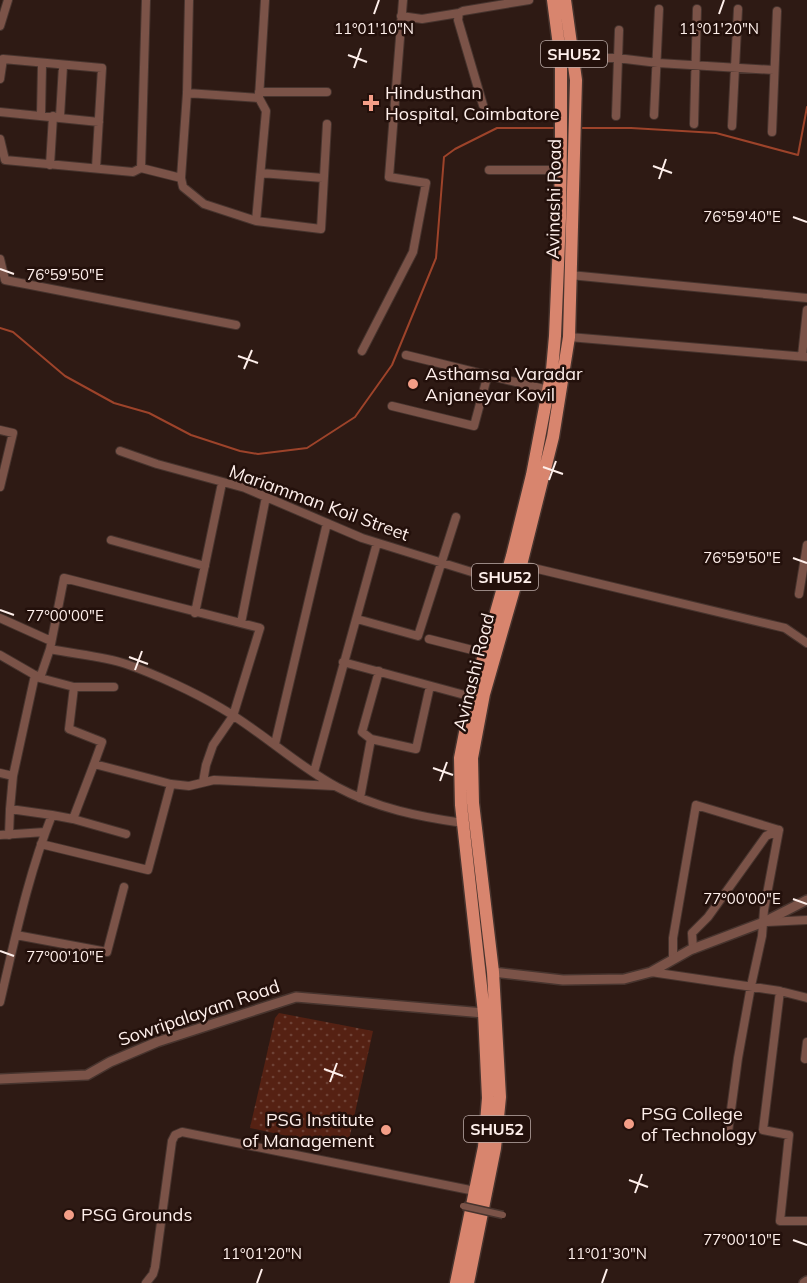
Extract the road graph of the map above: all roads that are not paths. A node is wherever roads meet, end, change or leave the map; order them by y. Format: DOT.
graph roads {
  1 [pos="8,0"];
  2 [pos="146,0"];
  3 [pos="189,0"];
  4 [pos="265,0"];
  5 [pos="403,0"];
  6 [pos="529,0"];
  7 [pos="553,0"];
  8 [pos="565,0"];
  9 [pos="659,9"];
  10 [pos="697,9"];
  11 [pos="738,9"];
  12 [pos="777,11"];
  13 [pos="459,13"];
  14 [pos="401,16"];
  15 [pos="0,26"];
  16 [pos="619,30"];
  17 [pos="574,58"];
  18 [pos="617,58"];
  19 [pos="658,63"];
  20 [pos="42,64"];
  21 [pos="695,65"];
  22 [pos="63,66"];
  23 [pos="734,67"];
  24 [pos="774,69"];
  25 [pos="0,79"];
  26 [pos="327,92"];
  27 [pos="187,93"];
  28 [pos="259,95"];
  29 [pos="483,105"];
  30 [pos="0,112"];
  31 [pos="41,115"];
  32 [pos="654,115"];
  33 [pos="57,116"];
  34 [pos="616,116"];
  35 [pos="99,122"];
  36 [pos="327,124"];
  37 [pos="694,124"];
  38 [pos="732,126"];
  39 [pos="772,132"];
  40 [pos="0,139"];
  41 [pos="567,139"];
  42 [pos="50,165"];
  43 [pos="96,168"];
  44 [pos="141,168"];
  45 [pos="489,170"];
  46 [pos="560,170"];
  47 [pos="261,173"];
  48 [pos="182,178"];
  49 [pos="323,178"];
  50 [pos="256,221"];
  51 [pos="0,259"];
  52 [pos="570,275"];
  53 [pos="807,298"];
  54 [pos="807,310"];
  55 [pos="236,325"];
  56 [pos="569,338"];
  57 [pos="362,351"];
  58 [pos="406,355"];
  59 [pos="804,356"];
  60 [pos="488,374"];
  61 [pos="548,390"];
  62 [pos="392,406"];
  63 [pos="0,430"];
  64 [pos="120,451"];
  65 [pos="222,483"];
  66 [pos="0,487"];
  67 [pos="266,496"];
  68 [pos="456,517"];
  69 [pos="327,523"];
  70 [pos="111,540"];
  71 [pos="377,543"];
  72 [pos="807,545"];
  73 [pos="441,562"];
  74 [pos="521,565"];
  75 [pos="205,566"];
  76 [pos="504,582"];
  77 [pos="799,594"];
  78 [pos="195,613"];
  79 [pos="0,618"];
  80 [pos="357,619"];
  81 [pos="241,623"];
  82 [pos="429,639"];
  83 [pos="807,643"];
  84 [pos="50,645"];
  85 [pos="0,655"];
  86 [pos="490,655"];
  87 [pos="343,662"];
  88 [pos="379,671"];
  89 [pos="38,676"];
  90 [pos="482,681"];
  91 [pos="430,686"];
  92 [pos="75,687"];
  93 [pos="114,687"];
  94 [pos="472,697"];
  95 [pos="233,716"];
  96 [pos="371,739"];
  97 [pos="275,744"];
  98 [pos="94,764"];
  99 [pos="314,772"];
  100 [pos="0,773"];
  101 [pos="13,776"];
  102 [pos="203,783"];
  103 [pos="171,784"];
  104 [pos="335,786"];
  105 [pos="360,798"];
  106 [pos="10,809"];
  107 [pos="52,815"];
  108 [pos="73,819"];
  109 [pos="464,823"];
  110 [pos="779,830"];
  111 [pos="45,832"];
  112 [pos="126,834"];
  113 [pos="0,835"];
  114 [pos="9,835"];
  115 [pos="41,844"];
  116 [pos="123,887"];
  117 [pos="807,900"];
  118 [pos="807,920"];
  119 [pos="764,922"];
  120 [pos="16,935"];
  121 [pos="693,949"];
  122 [pos="673,958"];
  123 [pos="493,972"];
  124 [pos="651,972"];
  125 [pos="751,986"];
  126 [pos="780,991"];
  127 [pos="807,998"];
  128 [pos="0,1002"];
  129 [pos="484,1013"];
  130 [pos="807,1042"];
  131 [pos="805,1059"];
  132 [pos="0,1079"];
  133 [pos="728,1132"];
  134 [pos="475,1191"];
  135 [pos="462,1206"];
  136 [pos="503,1215"];
  137 [pos="807,1221"];
  138 [pos="146,1283"];
  139 [pos="456,1283"];
  140 [pos="468,1283"];
  1 -- 15 [label="street"];
  2 -- 44 [label="street"];
  3 -- 27 [label="street"];
  4 -- 28 [label="street"];
  5 -- 14 [label="street"];
  6 -- 13 [label="street"];
  7 -- 41 [label="main road, Avinashi Road / SHU52"];
  8 -- 17 [label="main road, Avinashi Road / SHU52"];
  9 -- 19 [label="street"];
  10 -- 21 [label="street"];
  11 -- 23 [label="street"];
  12 -- 24 [label="street"];
  13 -- 14 [label="street"];
  13 -- 29 [label="street"];
  14 -- 57 [label="street"];
  16 -- 18 [label="street"];
  17 -- 18 [label="street"];
  17 -- 41 [label="main road, Avinashi Road / SHU52"];
  18 -- 19 [label="street"];
  18 -- 34 [label="street"];
  19 -- 21 [label="street"];
  19 -- 32 [label="street"];
  20 -- 22 [label="street"];
  20 -- 25 [label="street"];
  20 -- 31 [label="street"];
  21 -- 23 [label="street"];
  21 -- 37 [label="street"];
  22 -- 33 [label="street"];
  22 -- 35 [label="street"];
  23 -- 24 [label="street"];
  23 -- 38 [label="street"];
  24 -- 39 [label="street"];
  26 -- 28 [label="street"];
  27 -- 28 [label="street"];
  27 -- 48 [label="street"];
  28 -- 47 [label="street"];
  30 -- 31 [label="street"];
  31 -- 33 [label="street"];
  33 -- 35 [label="street"];
  33 -- 42 [label="street"];
  35 -- 43 [label="street"];
  36 -- 49 [label="street"];
  40 -- 42 [label="street"];
  41 -- 46 [label="main road, Avinashi Road / SHU52"];
  41 -- 52 [label="main road, Avinashi Road / SHU52"];
  42 -- 43 [label="street"];
  43 -- 44 [label="street"];
  44 -- 48 [label="street"];
  45 -- 46 [label="street"];
  46 -- 61 [label="main road, Avinashi Road / SHU52"];
  47 -- 49 [label="street"];
  47 -- 50 [label="street"];
  48 -- 50 [label="street"];
  49 -- 50 [label="street"];
  51 -- 55 [label="street"];
  52 -- 53 [label="street"];
  52 -- 56 [label="main road, Avinashi Road / SHU52"];
  54 -- 59 [label="street"];
  56 -- 59 [label="street"];
  56 -- 74 [label="main road, Avinashi Road / SHU52"];
  58 -- 60 [label="street"];
  60 -- 61 [label="street"];
  60 -- 62 [label="street"];
  61 -- 76 [label="main road, Avinashi Road / SHU52"];
  63 -- 66 [label="street"];
  64 -- 65 [label="street, Mariamman Koil Street"];
  65 -- 67 [label="street, Mariamman Koil Street"];
  65 -- 75 [label="street"];
  67 -- 69 [label="street, Mariamman Koil Street"];
  67 -- 81 [label="street"];
  68 -- 73 [label="street"];
  69 -- 71 [label="street, Mariamman Koil Street"];
  69 -- 97 [label="street"];
  70 -- 75 [label="street"];
  71 -- 73 [label="street, Mariamman Koil Street"];
  71 -- 80 [label="street"];
  72 -- 77 [label="street"];
  73 -- 76 [label="street, Mariamman Koil Street"];
  73 -- 80 [label="street"];
  74 -- 83 [label="street"];
  74 -- 86 [label="main road, Avinashi Road / SHU52"];
  75 -- 78 [label="street"];
  76 -- 86 [label="main road, Avinashi Road / SHU52"];
  78 -- 81 [label="street"];
  78 -- 84 [label="street"];
  79 -- 84 [label="street"];
  80 -- 87 [label="street"];
  81 -- 95 [label="street"];
  82 -- 86 [label="street"];
  84 -- 89 [label="street"];
  84 -- 95 [label="street"];
  85 -- 89 [label="street"];
  86 -- 90 [label="main road, Avinashi Road / SHU52"];
  87 -- 88 [label="street"];
  87 -- 99 [label="street"];
  88 -- 91 [label="street"];
  88 -- 96 [label="street"];
  89 -- 92 [label="street"];
  89 -- 101 [label="street"];
  90 -- 94 [label="main road, Avinashi Road / SHU52"];
  90 -- 123 [label="main road, Avinashi Road / SHU52"];
  91 -- 94 [label="street"];
  91 -- 96 [label="street"];
  92 -- 93 [label="street"];
  92 -- 98 [label="street"];
  94 -- 109 [label="main road, Avinashi Road / SHU52"];
  95 -- 97 [label="street"];
  95 -- 102 [label="street"];
  96 -- 105 [label="street"];
  97 -- 99 [label="street"];
  98 -- 103 [label="street"];
  98 -- 108 [label="street"];
  99 -- 104 [label="street"];
  100 -- 101 [label="street"];
  101 -- 106 [label="street"];
  102 -- 103 [label="street"];
  102 -- 104 [label="street"];
  103 -- 115 [label="street"];
  104 -- 105 [label="street"];
  105 -- 109 [label="street"];
  106 -- 107 [label="street"];
  106 -- 114 [label="street"];
  107 -- 108 [label="street"];
  107 -- 111 [label="street"];
  108 -- 112 [label="street"];
  109 -- 129 [label="main road, Avinashi Road / SHU52"];
  110 -- 119 [label="street"];
  110 -- 121 [label="street"];
  110 -- 122 [label="street"];
  111 -- 114 [label="street"];
  111 -- 115 [label="street"];
  113 -- 114 [label="street"];
  115 -- 120 [label="street"];
  116 -- 120 [label="street"];
  117 -- 119 [label="street"];
  118 -- 119 [label="street"];
  119 -- 121 [label="street"];
  119 -- 125 [label="street"];
  120 -- 128 [label="street"];
  121 -- 122 [label="street"];
  122 -- 124 [label="street"];
  123 -- 124 [label="street"];
  123 -- 140 [label="main road, Avinashi Road / SHU52"];
  124 -- 125 [label="street"];
  125 -- 126 [label="street"];
  125 -- 133 [label="street"];
  126 -- 127 [label="street"];
  126 -- 137 [label="street"];
  129 -- 132 [label="street, Sowripalayam Road"];
  129 -- 134 [label="main road, SHU52"];
  130 -- 131 [label="street"];
  134 -- 138 [label="street"];
  134 -- 139 [label="main road, SHU52"];
  135 -- 136 [label="street, bridge"];
}
